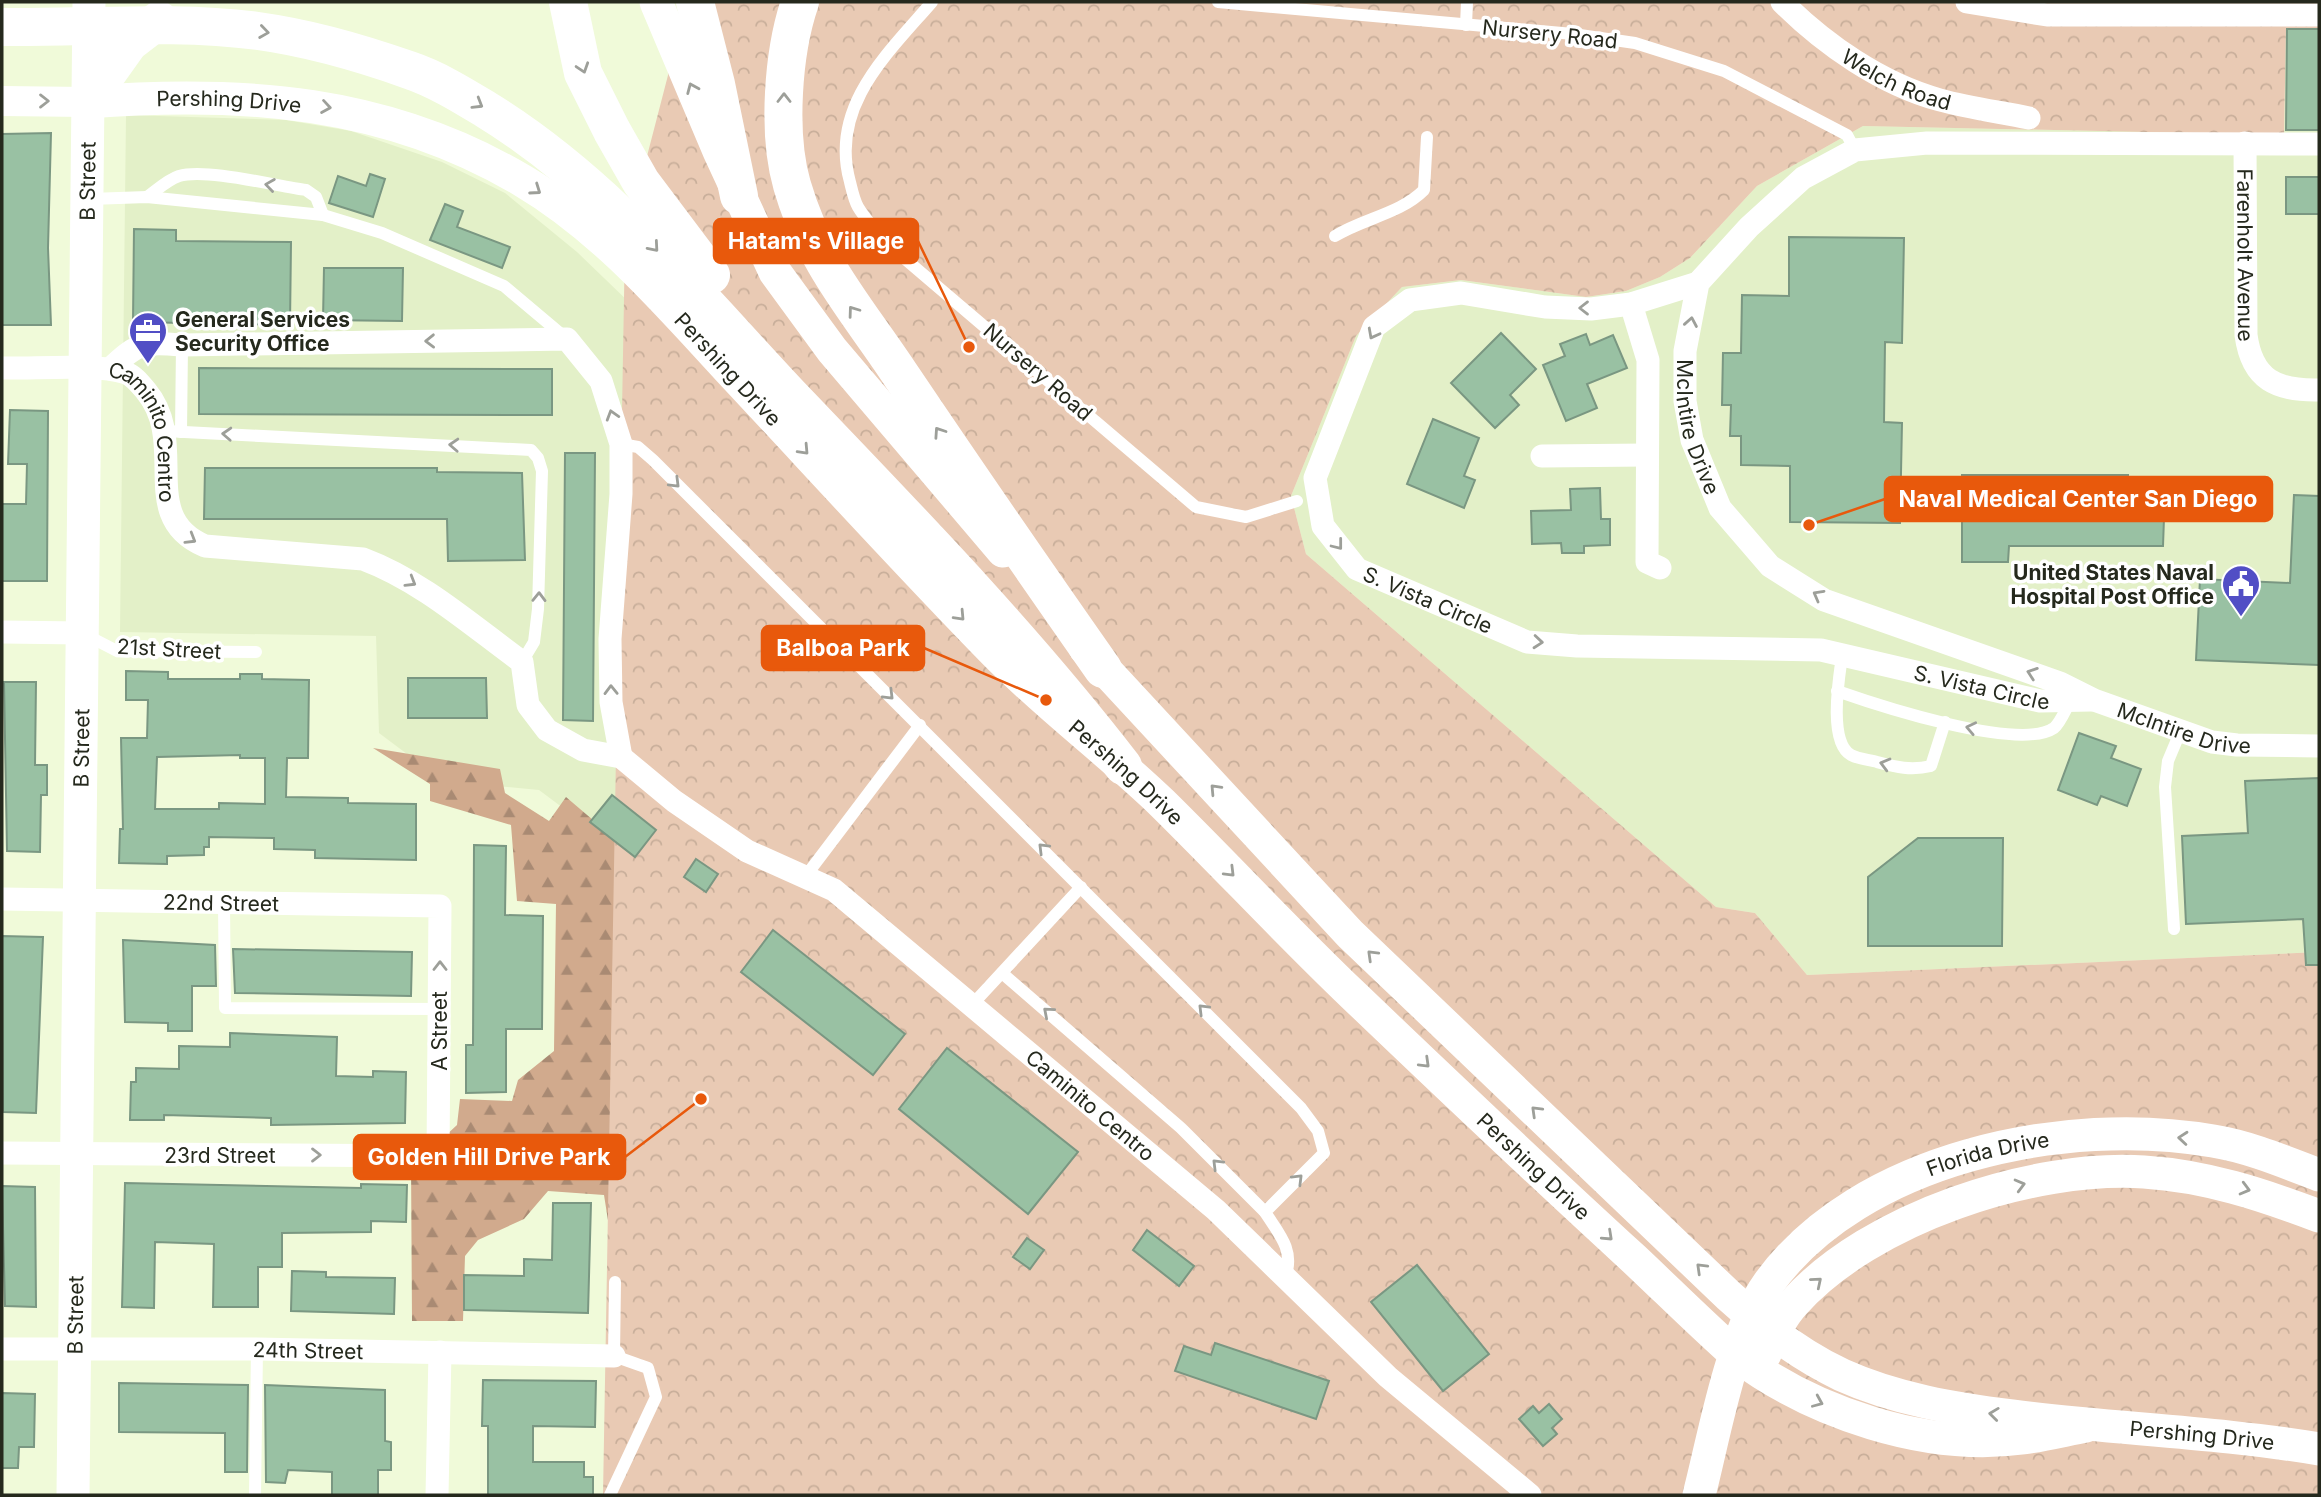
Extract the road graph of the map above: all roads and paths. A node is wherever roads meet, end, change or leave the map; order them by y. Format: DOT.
graph roads {
  1 [pos="89,2"];
  2 [pos="568,2"];
  3 [pos="656,2"];
  4 [pos="695,2"];
  5 [pos="800,2"];
  6 [pos="932,2"];
  7 [pos="1218,2"];
  8 [pos="1467,2"];
  9 [pos="1782,2"];
  10 [pos="1967,2"];
  11 [pos="2176,8"];
  12 [pos="2061,9"];
  13 [pos="191,14"];
  14 [pos="2319,15"];
  15 [pos="1466,25"];
  16 [pos="18,27"];
  17 [pos="2,101"];
  18 [pos="87,102"];
  19 [pos="2029,118"];
  20 [pos="1427,137"];
  21 [pos="2245,144"];
  22 [pos="2319,144"];
  23 [pos="1856,150"];
  24 [pos="739,196"];
  25 [pos="147,197"];
  26 [pos="86,199"];
  27 [pos="323,215"];
  28 [pos="1335,236"];
  29 [pos="1698,283"];
  30 [pos="1631,304"];
  31 [pos="567,339"];
  32 [pos="182,345"];
  33 [pos="2,368"];
  34 [pos="98,369"];
  35 [pos="2319,390"];
  36 [pos="173,432"];
  37 [pos="621,444"];
  38 [pos="1647,455"];
  39 [pos="1542,456"];
  40 [pos="1297,501"];
  41 [pos="912,524"];
  42 [pos="1660,568"];
  43 [pos="2,632"];
  44 [pos="82,633"];
  45 [pos="256,652"];
  46 [pos="1842,656"];
  47 [pos="522,662"];
  48 [pos="1103,669"];
  49 [pos="1837,691"];
  50 [pos="2071,700"];
  51 [pos="2094,700"];
  52 [pos="1945,722"];
  53 [pos="920,726"];
  54 [pos="2181,730"];
  55 [pos="2319,746"];
  56 [pos="621,757"];
  57 [pos="1123,766"];
  58 [pos="805,877"];
  59 [pos="1081,887"];
  60 [pos="2,899"];
  61 [pos="79,899"];
  62 [pos="224,902"];
  63 [pos="440,906"];
  64 [pos="2174,929"];
  65 [pos="1002,973"];
  66 [pos="970,1007"];
  67 [pos="440,1009"];
  68 [pos="2,1153"];
  69 [pos="76,1154"];
  70 [pos="438,1156"];
  71 [pos="2319,1175"];
  72 [pos="1265,1212"];
  73 [pos="2319,1216"];
  74 [pos="1286,1275"];
  75 [pos="615,1282"];
  76 [pos="1762,1325"];
  77 [pos="74,1348"];
  78 [pos="2,1349"];
  79 [pos="257,1349"];
  80 [pos="440,1352"];
  81 [pos="614,1356"];
  82 [pos="1747,1363"];
  83 [pos="2086,1426"];
  84 [pos="2319,1449"];
  85 [pos="73,1495"];
  86 [pos="255,1495"];
  87 [pos="437,1495"];
  88 [pos="610,1495"];
  89 [pos="1530,1495"];
  90 [pos="1699,1495"];
  91 [pos="1716,1495"];
  1 -- 18 [label="main road, B Street"];
  2 -- 41 [label="highway, one-way"];
  24 -- 3 [label="main road, Pershing Drive, one-way"];
  4 -- 24 [label="highway"];
  48 -- 5 [label="highway, one-way"];
  6 -- 40 [label="lane, Nursery Road"];
  7 -- 15 [label="lane, Nursery Road"];
  8 -- 15 [label="lane"];
  9 -- 19 [label="street, Welch Road"];
  10 -- 12 [label="street"];
  11 -- 12 [label="street"];
  11 -- 14 [label="street"];
  13 -- 16 [label="highway"];
  13 -- 18 [label="highway"];
  13 -- 41 [label="highway, one-way"];
  15 -- 23 [label="lane, Nursery Road"];
  17 -- 18 [label="street, one-way"];
  18 -- 26 [label="main road, B Street"];
  18 -- 57 [label="main road, Pershing Drive, one-way"];
  20 -- 28 [label="lane"];
  21 -- 22 [label="street, Farenholt Avenue"];
  21 -- 23 [label="street"];
  21 -- 35 [label="street, Farenholt Avenue"];
  23 -- 29 [label="street"];
  24 -- 48 [label="main road, Pershing Drive"];
  25 -- 26 [label="lane"];
  25 -- 27 [label="lane"];
  27 -- 25 [label="lane, one-way"];
  26 -- 34 [label="main road, B Street"];
  27 -- 31 [label="lane"];
  29 -- 30 [label="street, S. Vista Circle"];
  51 -- 29 [label="street, McIntire Drive, one-way"];
  30 -- 38 [label="street"];
  30 -- 46 [label="street, S. Vista Circle, one-way"];
  31 -- 32 [label="street, Caminito Centro, one-way"];
  37 -- 31 [label="street, one-way"];
  32 -- 34 [label="street, Caminito Centro"];
  32 -- 36 [label="lane"];
  33 -- 34 [label="street"];
  34 -- 36 [label="street, Caminito Centro"];
  34 -- 44 [label="main road, B Street"];
  36 -- 47 [label="street, Caminito Centro, one-way"];
  47 -- 36 [label="lane, one-way"];
  37 -- 53 [label="lane, one-way"];
  56 -- 37 [label="street, one-way"];
  38 -- 39 [label="street"];
  38 -- 42 [label="street"];
  41 -- 57 [label="highway"];
  43 -- 44 [label="street, 21st Street"];
  44 -- 45 [label="lane, 21st Street"];
  44 -- 61 [label="main road, B Street"];
  46 -- 49 [label="lane"];
  46 -- 50 [label="street, S. Vista Circle"];
  47 -- 56 [label="street, Caminito Centro"];
  76 -- 48 [label="main road, Pershing Drive, one-way"];
  49 -- 52 [label="lane"];
  52 -- 49 [label="lane, one-way"];
  50 -- 51 [label="street, S. Vista Circle"];
  50 -- 52 [label="lane, one-way"];
  51 -- 54 [label="street, McIntire Drive"];
  53 -- 58 [label="lane"];
  59 -- 53 [label="lane, one-way"];
  54 -- 55 [label="street, McIntire Drive"];
  54 -- 64 [label="lane"];
  56 -- 58 [label="street, Caminito Centro"];
  57 -- 82 [label="main road, Pershing Drive, one-way"];
  58 -- 66 [label="street, Caminito Centro"];
  59 -- 65 [label="lane"];
  72 -- 59 [label="lane, one-way"];
  60 -- 61 [label="street, 22nd Street"];
  61 -- 62 [label="street, 22nd Street"];
  61 -- 69 [label="main road, B Street"];
  62 -- 63 [label="street, 22nd Street"];
  62 -- 67 [label="lane"];
  67 -- 63 [label="street, A Street, one-way"];
  65 -- 66 [label="lane"];
  72 -- 65 [label="lane, one-way"];
  66 -- 74 [label="street, Caminito Centro"];
  67 -- 70 [label="street, A Street"];
  68 -- 69 [label="street, 23rd Street"];
  69 -- 70 [label="street, 23rd Street, one-way"];
  69 -- 77 [label="main road, B Street"];
  71 -- 76 [label="main road, Florida Drive, one-way"];
  72 -- 74 [label="lane"];
  76 -- 73 [label="main road, Florida Drive, one-way"];
  74 -- 89 [label="street, Caminito Centro"];
  75 -- 81 [label="lane"];
  76 -- 82 [label="main road, Florida Drive"];
  83 -- 76 [label="main road, Pershing Drive, one-way"];
  77 -- 78 [label="street, 24th Street"];
  77 -- 79 [label="street, 24th Street"];
  77 -- 85 [label="main road, B Street"];
  79 -- 80 [label="street, 24th Street"];
  79 -- 86 [label="lane"];
  80 -- 81 [label="street, 24th Street"];
  80 -- 87 [label="street"];
  81 -- 88 [label="lane"];
  82 -- 83 [label="main road, Pershing Drive, one-way"];
  82 -- 90 [label="main road"];
  82 -- 91 [label="main road"];
  83 -- 84 [label="main road, Pershing Drive"];
}
